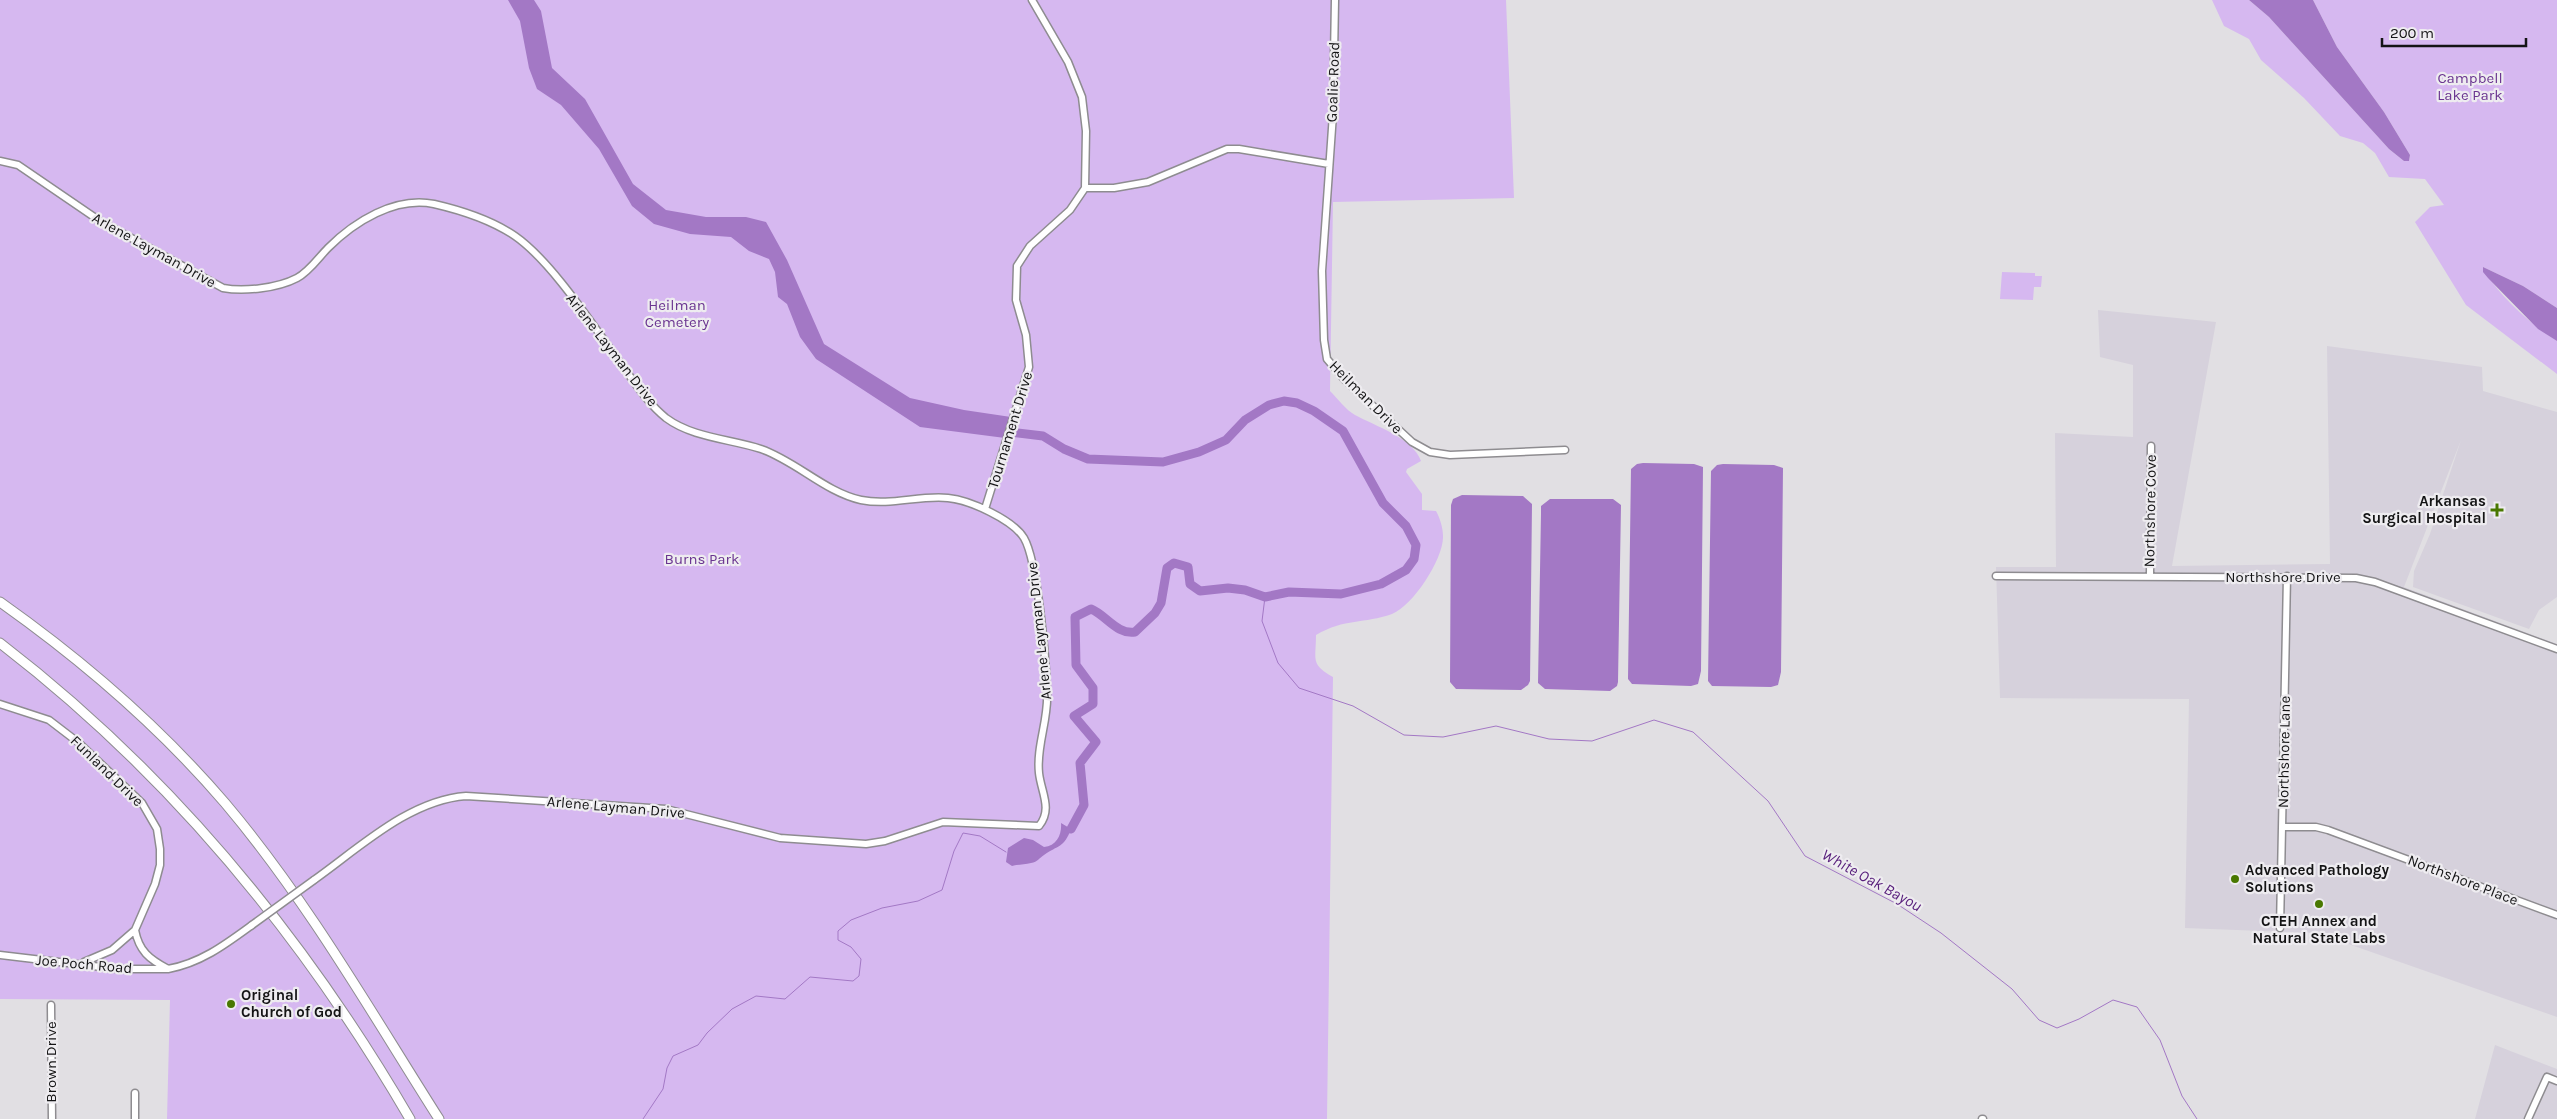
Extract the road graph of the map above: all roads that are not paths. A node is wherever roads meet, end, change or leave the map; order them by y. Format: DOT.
graph roads {
  1 [pos="1032,0"];
  2 [pos="1335,0"];
  3 [pos="0,161"];
  4 [pos="1329,164"];
  5 [pos="1085,188"];
  6 [pos="2151,446"];
  7 [pos="1565,450"];
  8 [pos="985,510"];
  9 [pos="1996,576"];
  10 [pos="2150,576"];
  11 [pos="2287,576"];
  12 [pos="0,602"];
  13 [pos="0,643"];
  14 [pos="2557,649"];
  15 [pos="0,704"];
  16 [pos="2282,827"];
  17 [pos="2557,915"];
  18 [pos="2280,928"];
  19 [pos="136,930"];
  20 [pos="0,955"];
  21 [pos="82,965"];
  22 [pos="168,969"];
  23 [pos="51,1005"];
  24 [pos="2557,1081"];
  25 [pos="135,1093"];
  26 [pos="52,1119"];
  27 [pos="135,1119"];
  28 [pos="410,1119"];
  29 [pos="439,1119"];
  30 [pos="2528,1119"];
  1 -- 5 [label="street"];
  2 -- 4 [label="street, Goalie Road"];
  3 -- 8 [label="street, Arlene Layman Drive"];
  4 -- 5 [label="street"];
  4 -- 7 [label="street, Heilman Drive"];
  5 -- 8 [label="street, Tournament Drive"];
  6 -- 10 [label="street, Northshore Cove"];
  8 -- 22 [label="street, Arlene Layman Drive, bridge"];
  9 -- 10 [label="street, Northshore Drive"];
  10 -- 11 [label="street, Northshore Drive"];
  11 -- 14 [label="street, Northshore Drive"];
  11 -- 16 [label="street, Northshore Lane"];
  12 -- 29 [label="highway"];
  13 -- 28 [label="highway"];
  15 -- 19 [label="street, Funland Drive"];
  16 -- 17 [label="street, Northshore Place"];
  16 -- 18 [label="street, Northshore Lane"];
  19 -- 21 [label="street, Funland Drive"];
  19 -- 22 [label="street"];
  20 -- 21 [label="street, Joe Poch Road"];
  21 -- 22 [label="street, Joe Poch Road"];
  23 -- 26 [label="street, Brown Drive"];
  24 -- 30 [label="street"];
  25 -- 27 [label="street"];
}
